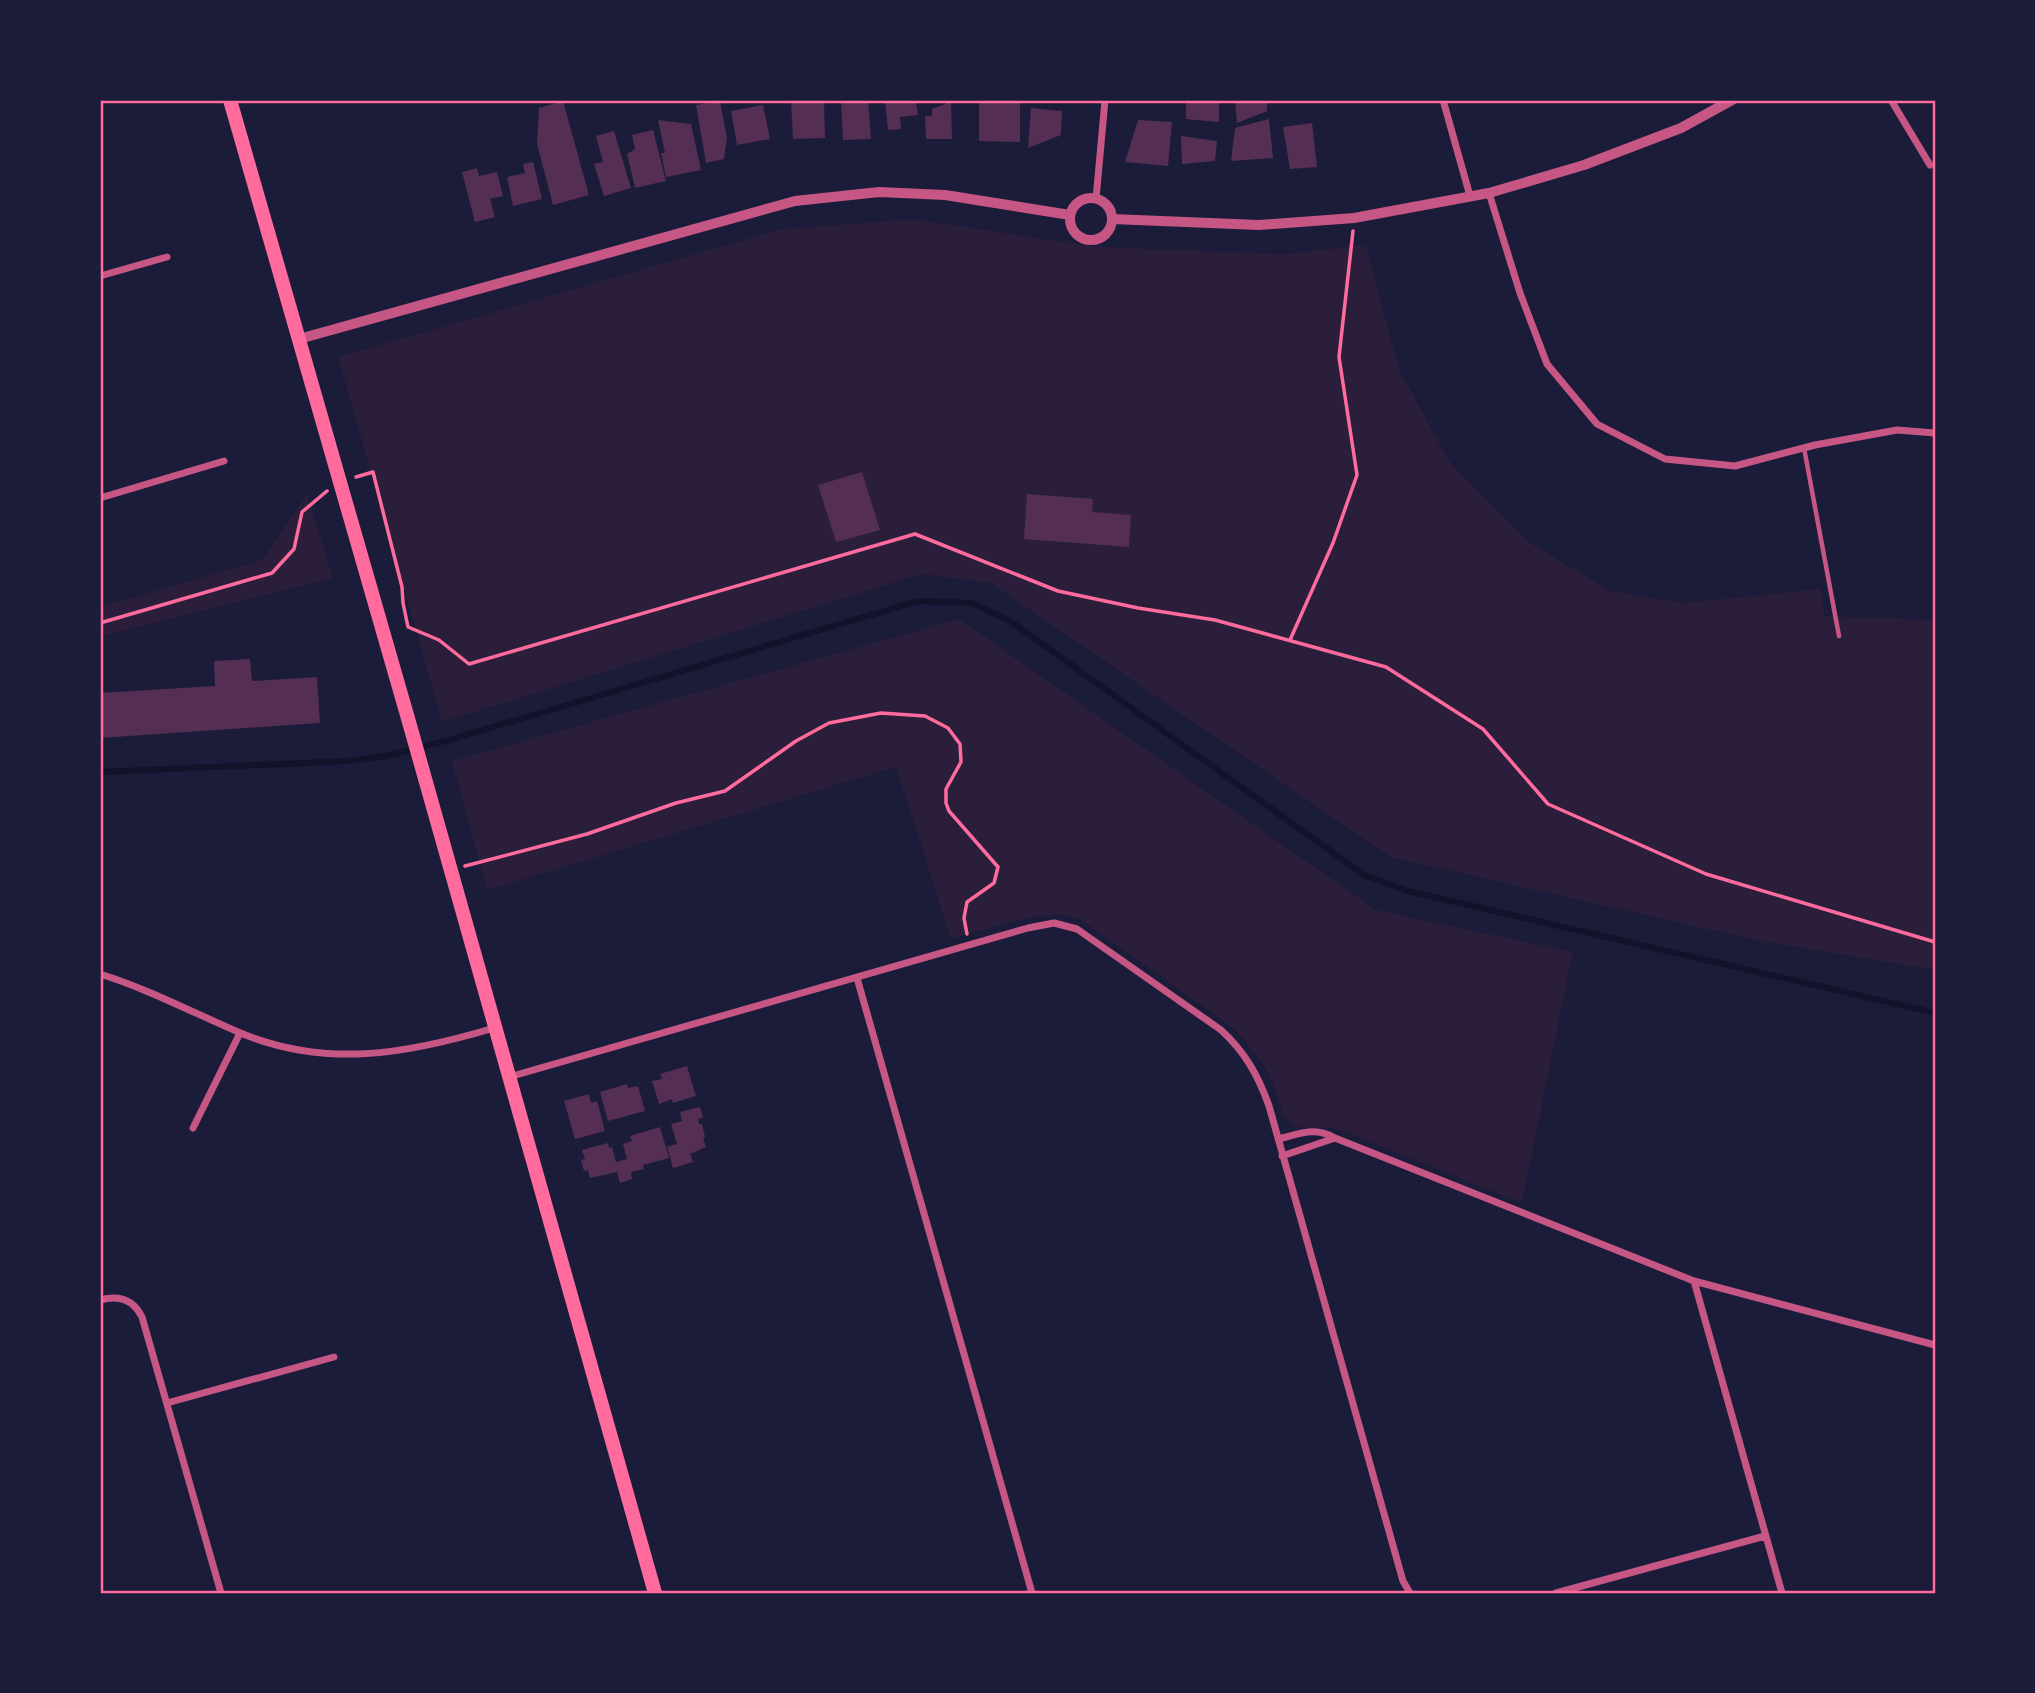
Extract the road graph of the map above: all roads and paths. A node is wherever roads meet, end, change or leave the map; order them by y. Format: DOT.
graph roads {
  1 [pos="230,100"];
  2 [pos="1105,100"];
  3 [pos="1443,100"];
  4 [pos="1732,100"];
  5 [pos="1891,100"];
  6 [pos="1930,165"];
  7 [pos="1489,193"];
  8 [pos="1470,196"];
  9 [pos="1097,199"];
  10 [pos="1070,215"];
  11 [pos="1354,218"];
  12 [pos="1112,219"];
  13 [pos="167,257"];
  14 [pos="100,276"];
  15 [pos="299,339"];
  16 [pos="1935,433"];
  17 [pos="1804,448"];
  18 [pos="224,461"];
  19 [pos="340,482"];
  20 [pos="100,498"];
  21 [pos="100,623"];
  22 [pos="1839,636"];
  23 [pos="1290,640"];
  24 [pos="451,872"];
  25 [pos="1935,942"];
  26 [pos="969,946"];
  27 [pos="100,974"];
  28 [pos="857,978"];
  29 [pos="494,1028"];
  30 [pos="240,1033"];
  31 [pos="509,1077"];
  32 [pos="193,1128"];
  33 [pos="1335,1138"];
  34 [pos="1278,1139"];
  35 [pos="1282,1156"];
  36 [pos="1694,1281"];
  37 [pos="100,1300"];
  38 [pos="1935,1345"];
  39 [pos="334,1357"];
  40 [pos="167,1403"];
  41 [pos="1765,1536"];
  42 [pos="1403,1581"];
  43 [pos="221,1593"];
  44 [pos="655,1593"];
  45 [pos="1032,1593"];
  46 [pos="1404,1593"];
  47 [pos="1410,1593"];
  48 [pos="1556,1593"];
  49 [pos="1782,1593"];
  1 -- 15 [label="main road"];
  2 -- 9 [label="street"];
  3 -- 8 [label="street"];
  4 -- 7 [label="street"];
  5 -- 6 [label="street"];
  7 -- 8 [label="street"];
  7 -- 17 [label="street"];
  8 -- 11 [label="street"];
  9 -- 10 [label="street"];
  9 -- 12 [label="street"];
  10 -- 12 [label="street"];
  10 -- 15 [label="street"];
  11 -- 12 [label="street"];
  11 -- 23 [label="path"];
  13 -- 14 [label="street"];
  15 -- 19 [label="main road"];
  16 -- 17 [label="street"];
  17 -- 22 [label="lane"];
  18 -- 20 [label="street"];
  19 -- 21 [label="path"];
  19 -- 23 [label="path"];
  19 -- 24 [label="main road"];
  23 -- 25 [label="path"];
  24 -- 26 [label="path"];
  24 -- 29 [label="main road"];
  26 -- 28 [label="street"];
  26 -- 34 [label="street"];
  27 -- 30 [label="street"];
  28 -- 31 [label="street"];
  28 -- 45 [label="street"];
  29 -- 30 [label="street"];
  29 -- 31 [label="main road"];
  30 -- 32 [label="street"];
  31 -- 44 [label="main road"];
  33 -- 34 [label="street"];
  33 -- 35 [label="street"];
  33 -- 36 [label="street"];
  34 -- 35 [label="street"];
  35 -- 42 [label="street"];
  36 -- 38 [label="street"];
  36 -- 41 [label="street"];
  37 -- 40 [label="street"];
  39 -- 40 [label="street"];
  40 -- 43 [label="street"];
  41 -- 48 [label="street"];
  41 -- 49 [label="street"];
  42 -- 46 [label="street"];
  42 -- 47 [label="street"];
}
